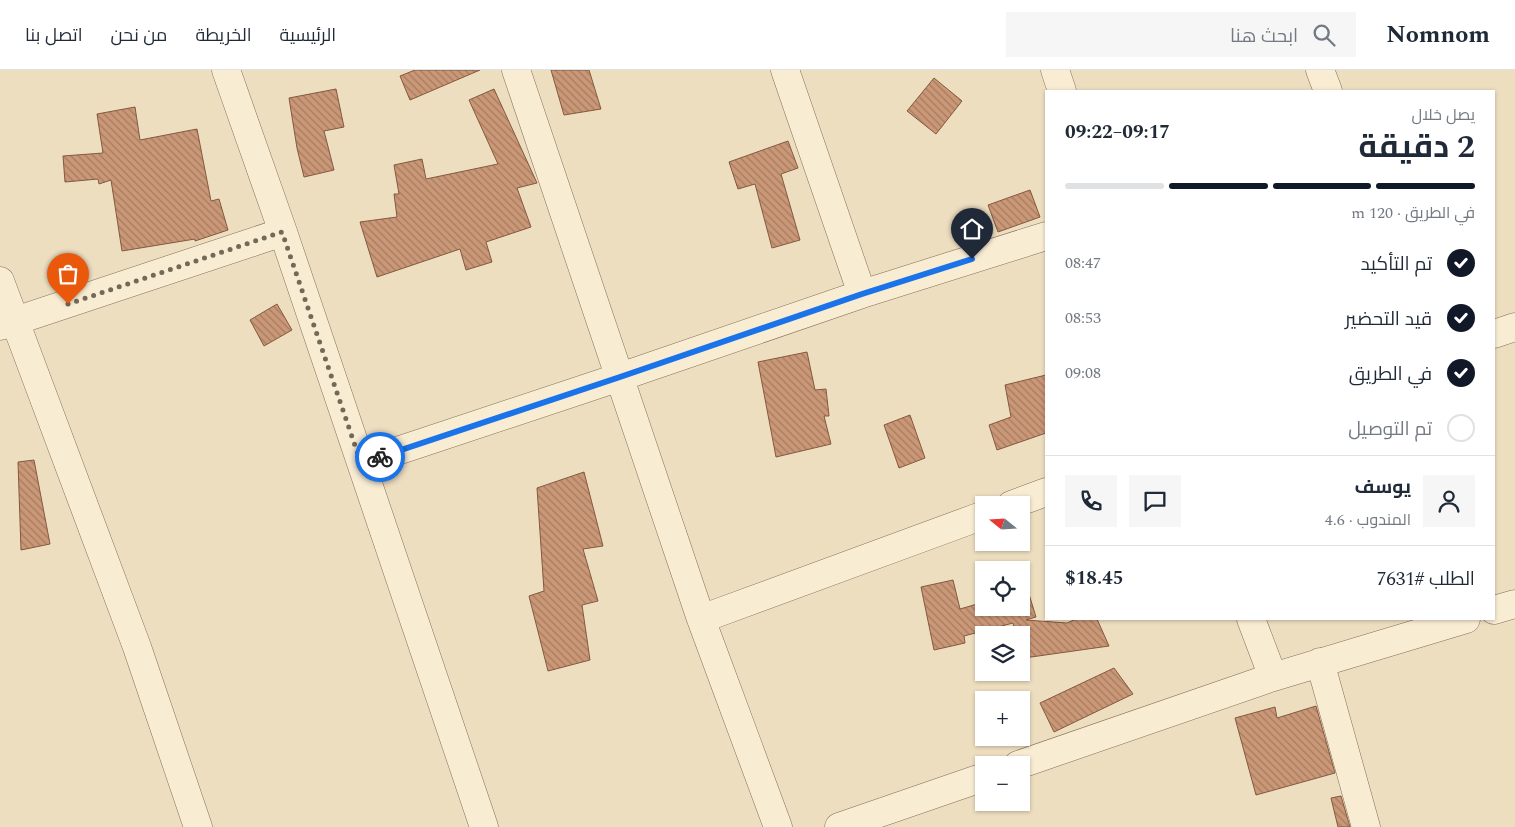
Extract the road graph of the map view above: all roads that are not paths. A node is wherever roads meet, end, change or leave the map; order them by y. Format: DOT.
graph roads {
  1 [pos="226,70"];
  2 [pos="516,70"];
  3 [pos="785,70"];
  4 [pos="1055,70"];
  5 [pos="1320,70"];
  6 [pos="1062,90"];
  7 [pos="1328,90"];
  8 [pos="282,232"];
  9 [pos="1045,236"];
  10 [pos="0,281"];
  11 [pos="862,294"];
  12 [pos="7,324"];
  13 [pos="1515,327"];
  14 [pos="1495,334"];
  15 [pos="620,377"];
  16 [pos="361,463"];
  17 [pos="1045,492"];
  18 [pos="1030,498"];
  19 [pos="975,518"];
  20 [pos="1515,604"];
  21 [pos="1495,610"];
  22 [pos="701,619"];
  23 [pos="1251,620"];
  24 [pos="1463,620"];
  25 [pos="1320,662"];
  26 [pos="1273,676"];
  27 [pos="1030,761"];
  28 [pos="975,780"];
  29 [pos="198,827"];
  30 [pos="484,827"];
  31 [pos="778,827"];
  32 [pos="839,827"];
  33 [pos="1366,827"];
  1 -- 8 [label="street"];
  2 -- 15 [label="street"];
  3 -- 11 [label="street"];
  4 -- 6 [label="street"];
  5 -- 7 [label="street"];
  8 -- 12 [label="street"];
  8 -- 16 [label="street"];
  9 -- 11 [label="street"];
  10 -- 12 [label="street"];
  11 -- 15 [label="street"];
  12 -- 29 [label="street"];
  13 -- 14 [label="street"];
  15 -- 16 [label="street"];
  15 -- 22 [label="street"];
  16 -- 30 [label="street"];
  17 -- 18 [label="street"];
  19 -- 22 [label="street"];
  20 -- 21 [label="street"];
  22 -- 31 [label="street"];
  23 -- 26 [label="street"];
  24 -- 25 [label="street"];
  25 -- 26 [label="street"];
  25 -- 33 [label="street"];
  26 -- 27 [label="street"];
  28 -- 32 [label="street"];
}
